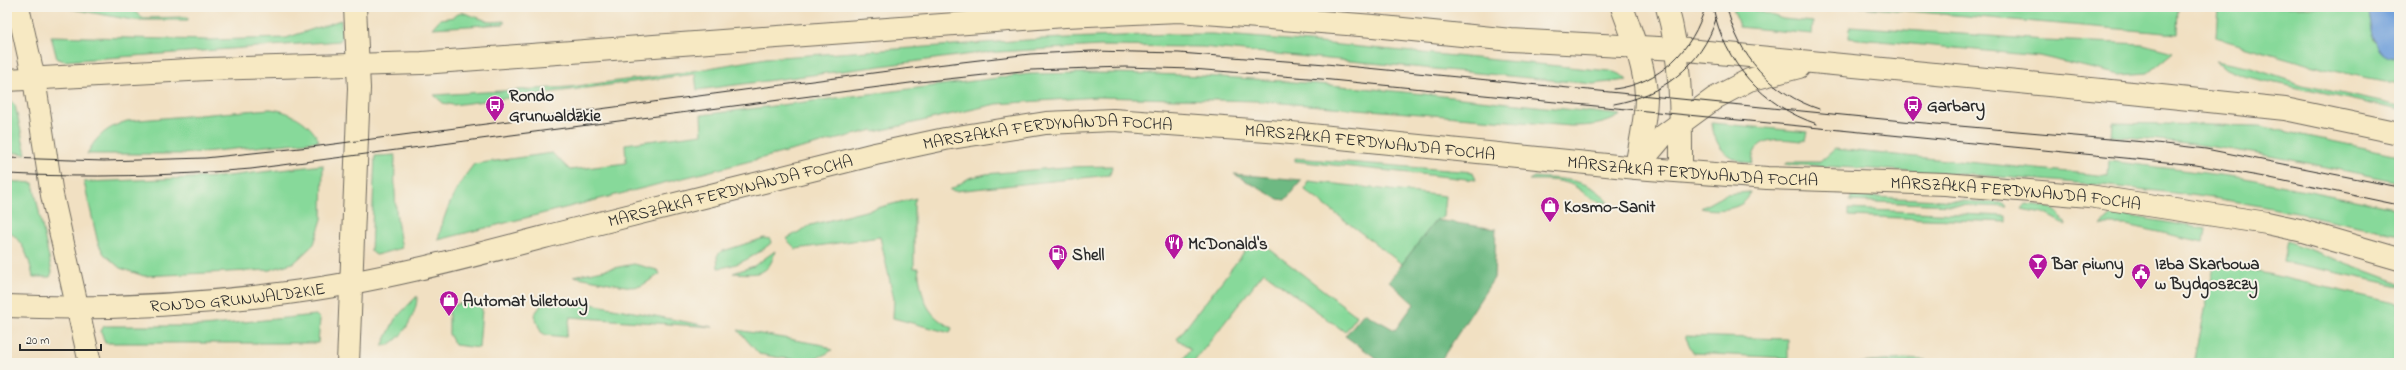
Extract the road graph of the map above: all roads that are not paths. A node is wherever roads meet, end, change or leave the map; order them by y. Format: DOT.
graph roads {
  1 [pos="18,7"];
  2 [pos="355,7"];
  3 [pos="1622,7"];
  4 [pos="1667,7"];
  5 [pos="1637,48"];
  6 [pos="1677,49"];
  7 [pos="1815,63"];
  8 [pos="358,65"];
  9 [pos="34,79"];
  10 [pos="7,80"];
  11 [pos="1681,122"];
  12 [pos="2399,133"];
  13 [pos="1636,168"];
  14 [pos="1681,171"];
  15 [pos="2399,259"];
  16 [pos="352,283"];
  17 [pos="7,306"];
  18 [pos="77,307"];
  19 [pos="90,363"];
  20 [pos="348,363"];
  1 -- 9 [label="street"];
  2 -- 8 [label="street"];
  3 -- 5 [label="street"];
  4 -- 6 [label="street"];
  5 -- 6 [label="street"];
  5 -- 8 [label="street"];
  5 -- 13 [label="street"];
  6 -- 7 [label="street"];
  6 -- 11 [label="street"];
  7 -- 11 [label="street"];
  7 -- 12 [label="street"];
  8 -- 9 [label="street"];
  8 -- 16 [label="street"];
  9 -- 10 [label="street"];
  9 -- 18 [label="street"];
  11 -- 13 [label="street"];
  11 -- 14 [label="street"];
  13 -- 14 [label="street, MARSZAŁKA FERDYNANDA FOCHA"];
  13 -- 16 [label="street, MARSZAŁKA FERDYNANDA FOCHA"];
  14 -- 15 [label="street, MARSZAŁKA FERDYNANDA FOCHA"];
  16 -- 18 [label="street, RONDO GRUNWALDZKIE"];
  16 -- 20 [label="street"];
  17 -- 18 [label="street, RONDO GRUNWALDZKIE"];
  18 -- 19 [label="street"];
}
